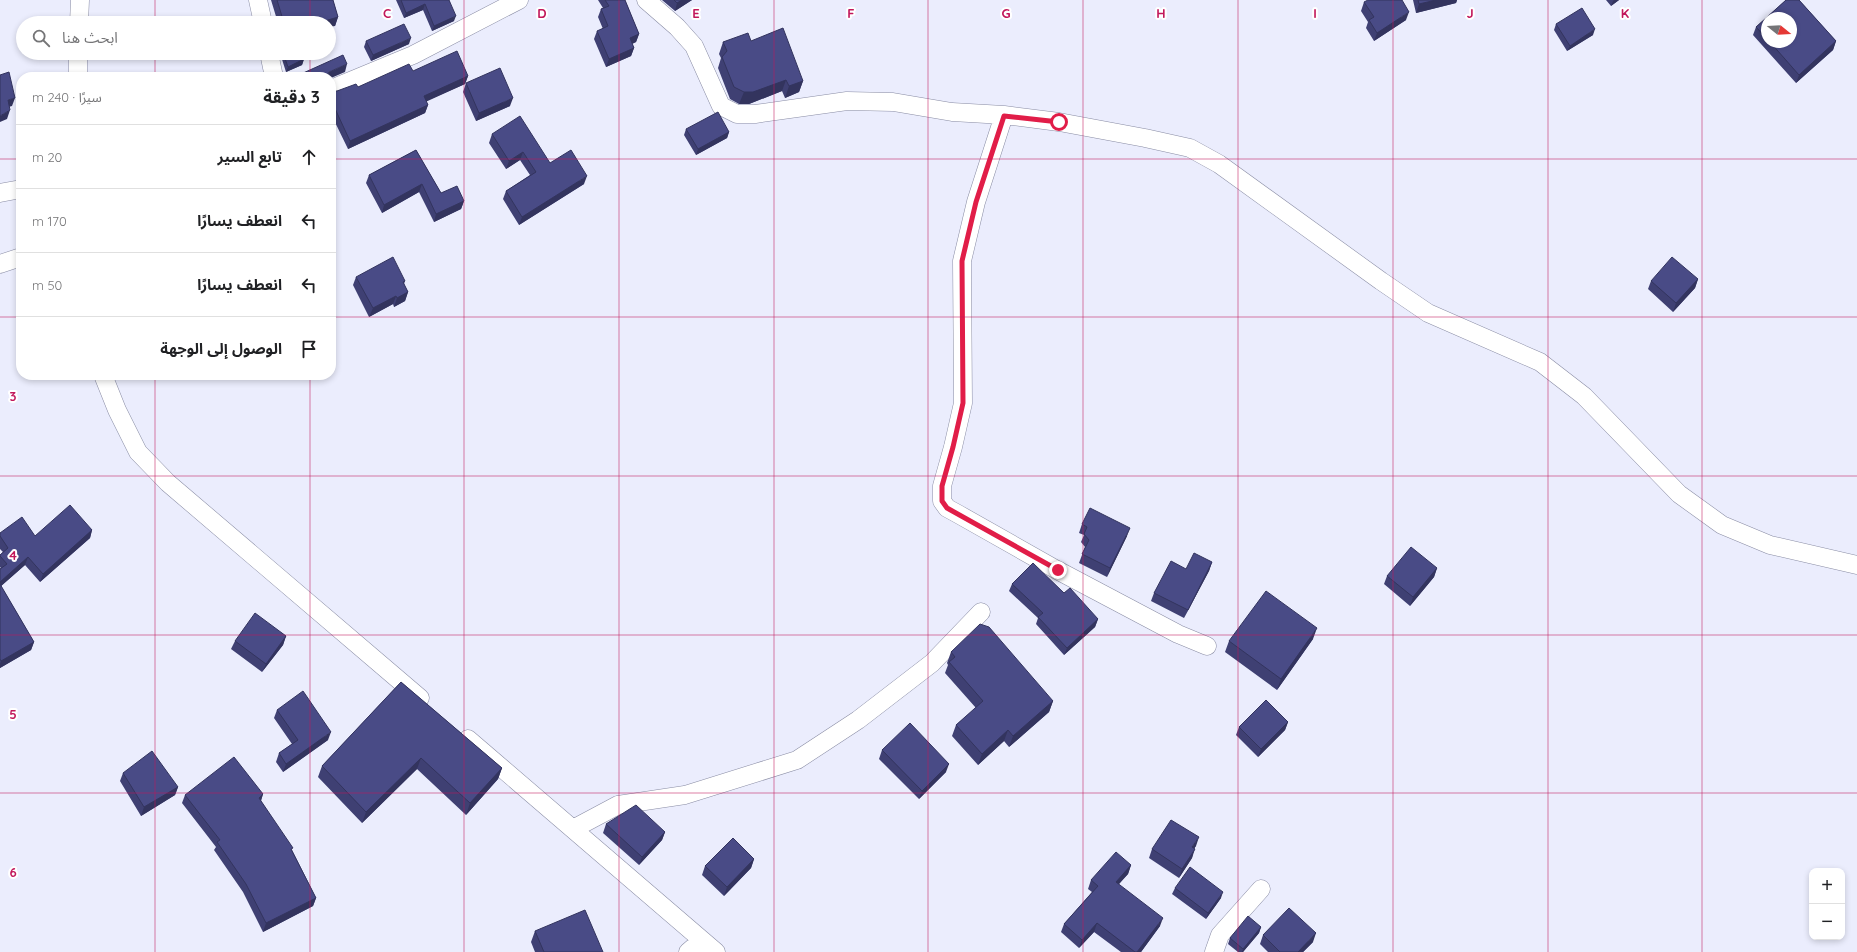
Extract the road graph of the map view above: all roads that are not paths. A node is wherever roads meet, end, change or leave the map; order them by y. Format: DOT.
graph roads {
  1 [pos="80,0"];
  2 [pos="258,0"];
  3 [pos="519,0"];
  4 [pos="646,0"];
  5 [pos="79,16"];
  6 [pos="261,16"];
  7 [pos="78,60"];
  8 [pos="270,60"];
  9 [pos="78,72"];
  10 [pos="273,72"];
  11 [pos="336,87"];
  12 [pos="1004,116"];
  13 [pos="16,190"];
  14 [pos="0,193"];
  15 [pos="16,259"];
  16 [pos="0,264"];
  17 [pos="105,380"];
  18 [pos="1857,564"];
  19 [pos="981,612"];
  20 [pos="1207,646"];
  21 [pos="435,711"];
  22 [pos="453,726"];
  23 [pos="574,829"];
  24 [pos="1261,889"];
  25 [pos="702,940"];
  26 [pos="688,952"];
  27 [pos="716,952"];
  28 [pos="1214,952"];
  1 -- 5 [label="street"];
  2 -- 6 [label="street"];
  3 -- 11 [label="street"];
  4 -- 12 [label="street"];
  7 -- 9 [label="street"];
  8 -- 10 [label="street"];
  12 -- 18 [label="street"];
  12 -- 20 [label="street"];
  13 -- 14 [label="street"];
  15 -- 16 [label="street"];
  17 -- 21 [label="street"];
  19 -- 23 [label="street"];
  22 -- 23 [label="street"];
  23 -- 25 [label="street"];
  24 -- 28 [label="street"];
  25 -- 26 [label="street"];
  25 -- 27 [label="street"];
}
